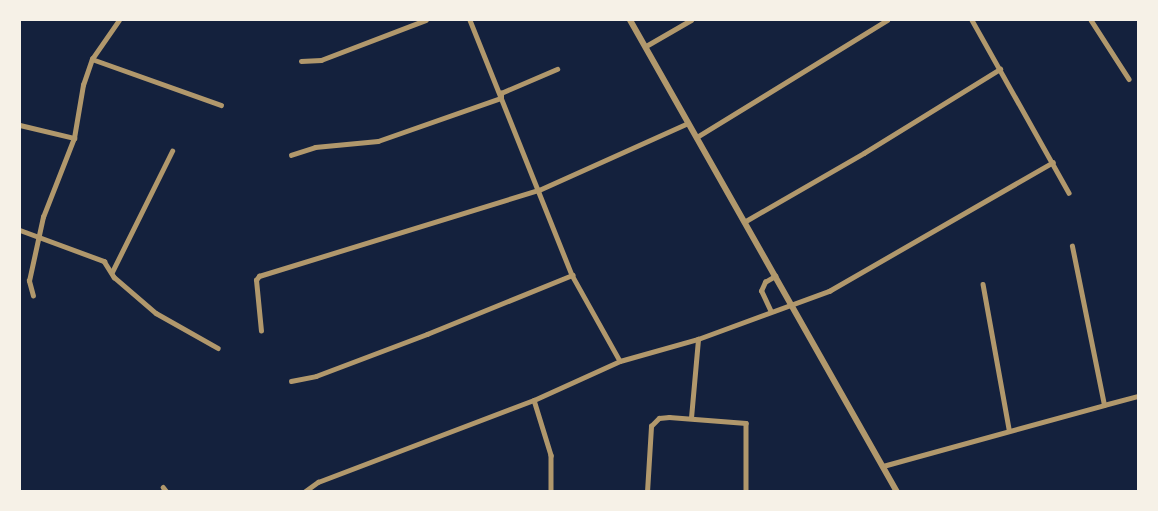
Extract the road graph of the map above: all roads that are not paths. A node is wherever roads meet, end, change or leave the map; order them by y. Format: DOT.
graph roads {
  1 [pos="119,20"];
  2 [pos="426,20"];
  3 [pos="470,20"];
  4 [pos="630,20"];
  5 [pos="691,20"];
  6 [pos="887,20"];
  7 [pos="972,20"];
  8 [pos="1090,20"];
  9 [pos="646,46"];
  10 [pos="92,59"];
  11 [pos="302,61"];
  12 [pos="556,69"];
  13 [pos="1000,69"];
  14 [pos="1129,79"];
  15 [pos="501,99"];
  16 [pos="221,105"];
  17 [pos="688,123"];
  18 [pos="20,125"];
  19 [pos="697,137"];
  20 [pos="74,138"];
  21 [pos="172,151"];
  22 [pos="291,155"];
  23 [pos="1053,162"];
  24 [pos="539,190"];
  25 [pos="1069,193"];
  26 [pos="744,222"];
  27 [pos="20,230"];
  28 [pos="42,237"];
  29 [pos="1072,246"];
  30 [pos="112,272"];
  31 [pos="572,275"];
  32 [pos="775,276"];
  33 [pos="983,284"];
  34 [pos="33,296"];
  35 [pos="792,304"];
  36 [pos="771,312"];
  37 [pos="261,331"];
  38 [pos="698,339"];
  39 [pos="218,348"];
  40 [pos="620,361"];
  41 [pos="291,381"];
  42 [pos="1138,396"];
  43 [pos="534,400"];
  44 [pos="1104,405"];
  45 [pos="691,418"];
  46 [pos="1009,429"];
  47 [pos="883,466"];
  48 [pos="304,492"];
  49 [pos="551,492"];
  50 [pos="647,492"];
  51 [pos="746,492"];
  52 [pos="897,492"];
  1 -- 10 [label="street"];
  2 -- 11 [label="street"];
  3 -- 15 [label="street"];
  4 -- 9 [label="street"];
  5 -- 9 [label="street"];
  6 -- 19 [label="street"];
  7 -- 13 [label="street"];
  8 -- 14 [label="street"];
  9 -- 17 [label="street"];
  10 -- 16 [label="street"];
  10 -- 20 [label="street"];
  12 -- 15 [label="street"];
  13 -- 23 [label="street"];
  13 -- 26 [label="street"];
  15 -- 22 [label="street"];
  15 -- 24 [label="street"];
  17 -- 19 [label="street"];
  17 -- 24 [label="street"];
  18 -- 20 [label="street"];
  19 -- 26 [label="street"];
  20 -- 28 [label="street"];
  21 -- 30 [label="street"];
  23 -- 25 [label="street"];
  23 -- 35 [label="street"];
  24 -- 31 [label="street"];
  24 -- 37 [label="street"];
  26 -- 32 [label="street"];
  27 -- 28 [label="street"];
  28 -- 30 [label="street"];
  28 -- 34 [label="street"];
  29 -- 44 [label="street"];
  30 -- 39 [label="street"];
  31 -- 40 [label="street"];
  31 -- 41 [label="street"];
  32 -- 35 [label="street"];
  32 -- 36 [label="street"];
  33 -- 46 [label="street"];
  35 -- 36 [label="street"];
  35 -- 47 [label="street"];
  36 -- 38 [label="street"];
  38 -- 40 [label="street"];
  38 -- 45 [label="street"];
  40 -- 43 [label="street"];
  42 -- 44 [label="street"];
  43 -- 48 [label="street"];
  43 -- 49 [label="street"];
  44 -- 46 [label="street"];
  45 -- 50 [label="street"];
  45 -- 51 [label="street"];
  46 -- 47 [label="street"];
  47 -- 52 [label="street"];
}
